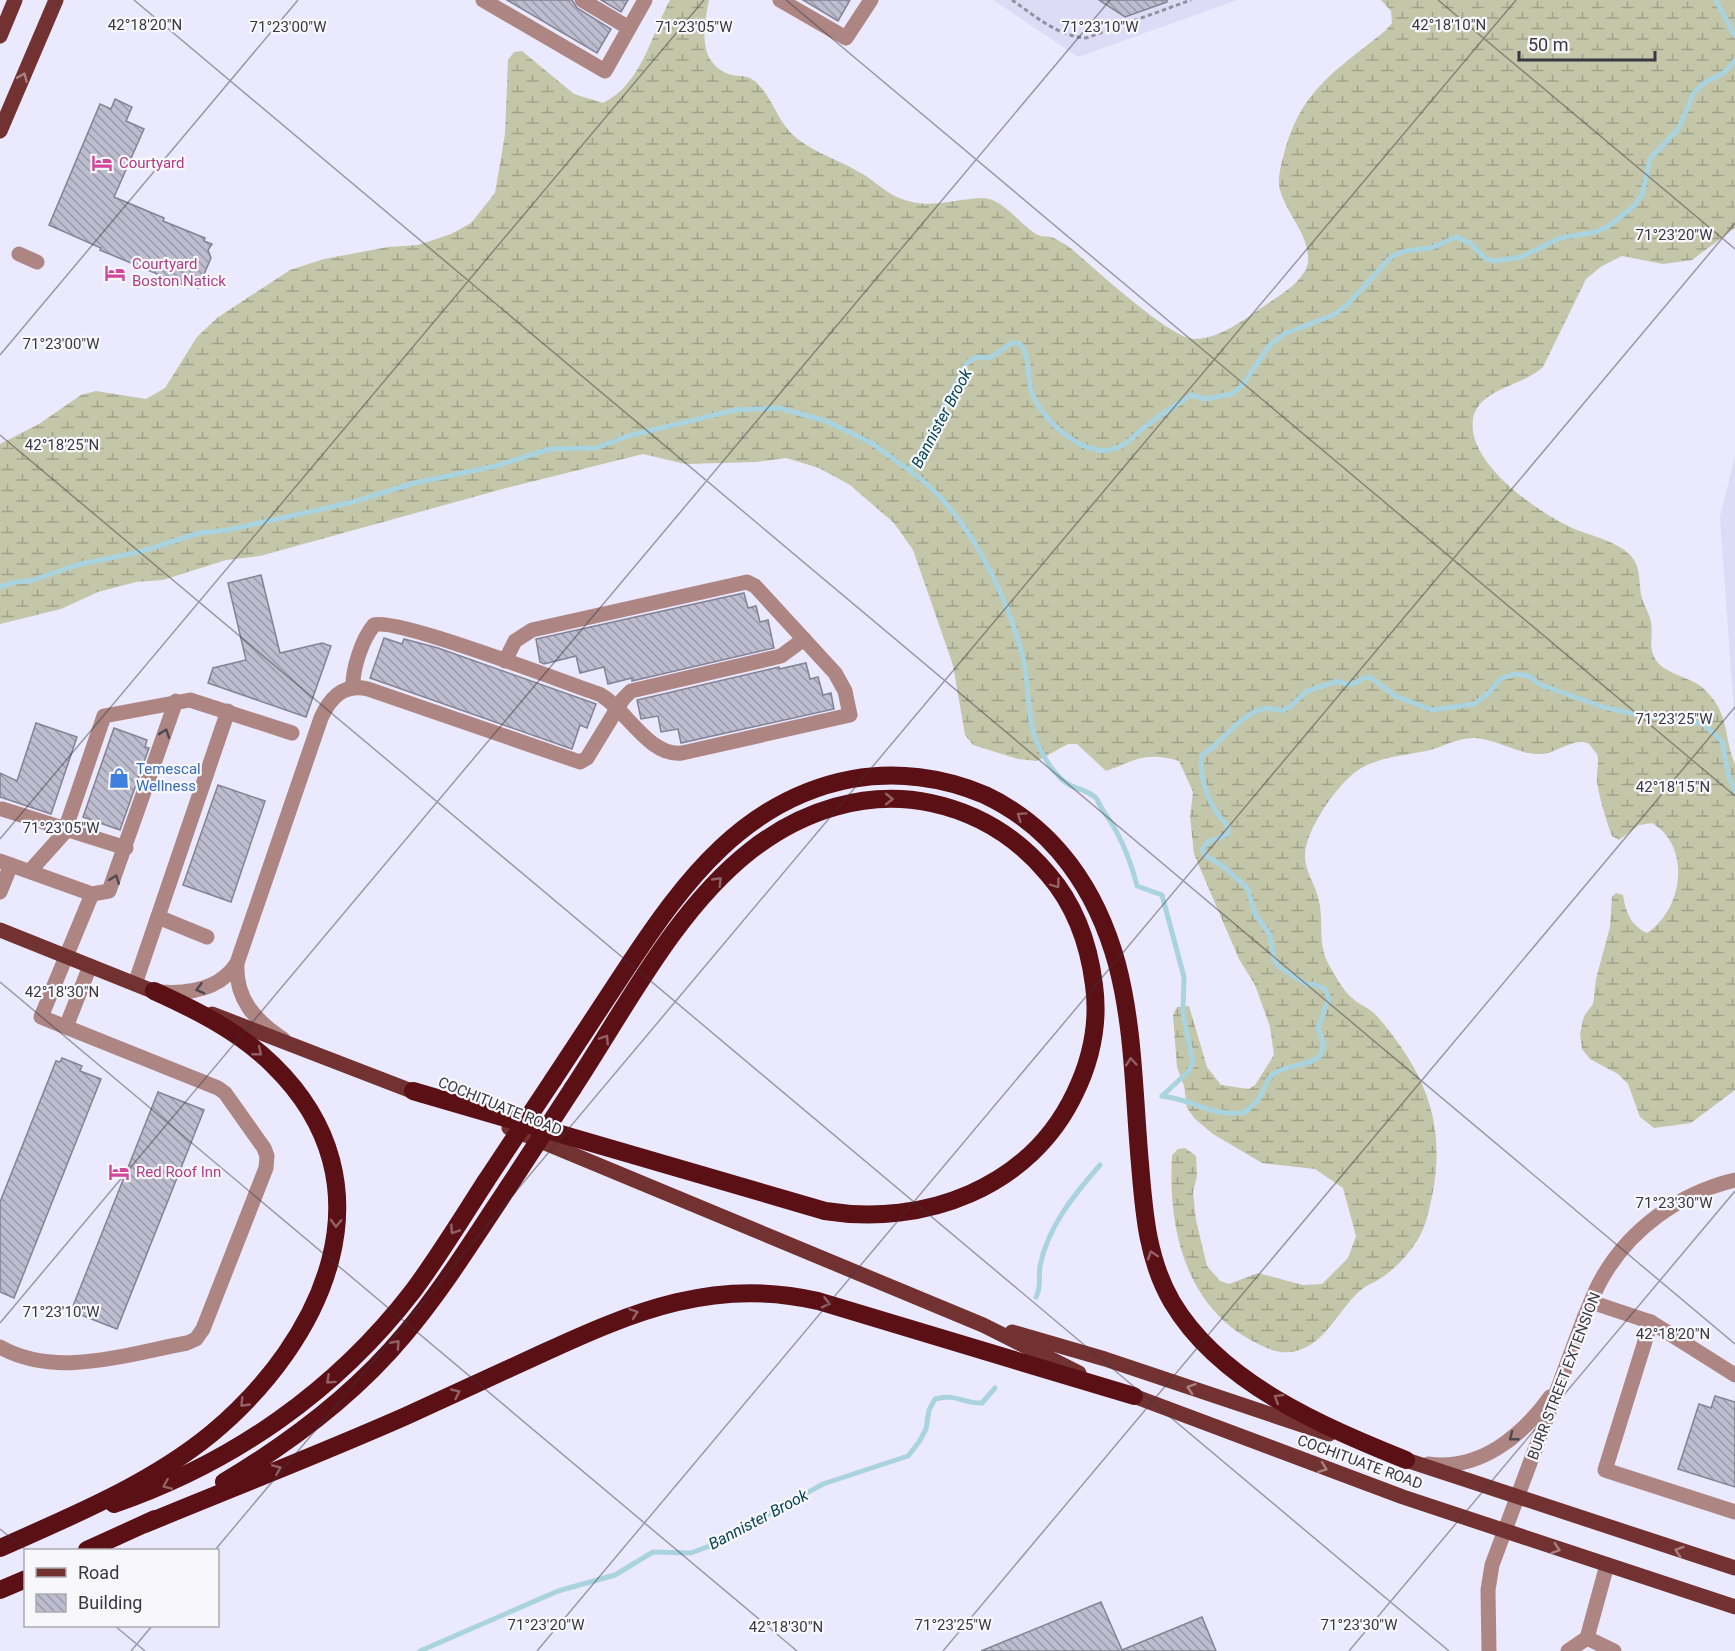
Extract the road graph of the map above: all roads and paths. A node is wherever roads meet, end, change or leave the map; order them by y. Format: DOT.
graph roads {
  1 [pos="15,0"];
  2 [pos="56,0"];
  3 [pos="483,0"];
  4 [pos="582,0"];
  5 [pos="645,0"];
  6 [pos="780,0"];
  7 [pos="871,0"];
  8 [pos="1012,0"];
  9 [pos="1191,0"];
  10 [pos="629,28"];
  11 [pos="0,36"];
  12 [pos="0,131"];
  13 [pos="19,254"];
  14 [pos="37,262"];
  15 [pos="804,639"];
  16 [pos="505,661"];
  17 [pos="353,688"];
  18 [pos="176,702"];
  19 [pos="617,710"];
  20 [pos="228,711"];
  21 [pos="292,733"];
  22 [pos="2,809"];
  23 [pos="66,828"];
  24 [pos="126,848"];
  25 [pos="6,863"];
  26 [pos="30,871"];
  27 [pos="0,892"];
  28 [pos="92,894"];
  29 [pos="158,917"];
  30 [pos="1,932"];
  31 [pos="207,937"];
  32 [pos="66,956"];
  33 [pos="237,963"];
  34 [pos="90,966"];
  35 [pos="135,984"];
  36 [pos="154,991"];
  37 [pos="66,1027"];
  38 [pos="293,1045"];
  39 [pos="413,1091"];
  40 [pos="1735,1180"];
  41 [pos="1591,1302"];
  42 [pos="1652,1322"];
  43 [pos="983,1325"];
  44 [pos="0,1347"];
  45 [pos="1735,1375"];
  46 [pos="1563,1377"];
  47 [pos="1134,1396"];
  48 [pos="1406,1460"];
  49 [pos="1517,1498"];
  50 [pos="1735,1512"];
  51 [pos="145,1524"];
  52 [pos="36,1532"];
  53 [pos="1504,1532"];
  54 [pos="0,1548"];
  55 [pos="91,1549"];
  56 [pos="1607,1565"];
  57 [pos="1735,1568"];
  58 [pos="24,1580"];
  59 [pos="0,1590"];
  60 [pos="1735,1607"];
  61 [pos="1587,1638"];
  62 [pos="1489,1651"];
  63 [pos="1568,1651"];
  64 [pos="1614,1651"];
  1 -- 11 [label="main road"];
  12 -- 2 [label="main road, one-way"];
  3 -- 10 [label="street"];
  4 -- 10 [label="street"];
  5 -- 10 [label="street"];
  6 -- 7 [label="street"];
  8 -- 9 [label="path"];
  13 -- 14 [label="street"];
  15 -- 16 [label="street"];
  15 -- 19 [label="street"];
  15 -- 19 [label="street"];
  16 -- 17 [label="street"];
  16 -- 19 [label="street"];
  17 -- 19 [label="street"];
  17 -- 33 [label="street"];
  18 -- 20 [label="street"];
  18 -- 23 [label="street"];
  24 -- 18 [label="street, one-way"];
  20 -- 21 [label="street"];
  20 -- 29 [label="street"];
  22 -- 23 [label="street"];
  23 -- 24 [label="street"];
  23 -- 26 [label="street"];
  28 -- 24 [label="street, one-way"];
  25 -- 26 [label="street"];
  25 -- 27 [label="street"];
  26 -- 28 [label="street"];
  28 -- 32 [label="street"];
  29 -- 31 [label="street"];
  29 -- 35 [label="street"];
  30 -- 32 [label="main road, COCHITUATE ROAD"];
  32 -- 34 [label="main road, COCHITUATE ROAD"];
  32 -- 37 [label="street"];
  33 -- 36 [label="street, one-way"];
  33 -- 38 [label="street"];
  34 -- 35 [label="main road, COCHITUATE ROAD"];
  34 -- 37 [label="street"];
  35 -- 36 [label="main road, COCHITUATE ROAD"];
  36 -- 38 [label="main road, COCHITUATE ROAD"];
  36 -- 52 [label="highway, one-way"];
  37 -- 44 [label="street"];
  38 -- 39 [label="main road, COCHITUATE ROAD"];
  39 -- 43 [label="main road, COCHITUATE ROAD"];
  51 -- 39 [label="highway, one-way, bridge"];
  40 -- 41 [label="street, BURR STREET EXTENSION"];
  41 -- 42 [label="street"];
  41 -- 46 [label="street, BURR STREET EXTENSION"];
  42 -- 45 [label="street"];
  42 -- 50 [label="street"];
  43 -- 47 [label="main road, COCHITUATE ROAD"];
  48 -- 43 [label="main road, COCHITUATE ROAD, one-way"];
  46 -- 48 [label="street, one-way"];
  46 -- 49 [label="street, BURR STREET EXTENSION"];
  51 -- 47 [label="highway, one-way"];
  47 -- 53 [label="main road, COCHITUATE ROAD, one-way"];
  48 -- 49 [label="main road, COCHITUATE ROAD"];
  48 -- 52 [label="highway, one-way, bridge"];
  49 -- 53 [label="street, BURR STREET EXTENSION"];
  57 -- 49 [label="main road, COCHITUATE ROAD, one-way"];
  51 -- 55 [label="highway"];
  52 -- 54 [label="highway"];
  53 -- 56 [label="main road, COCHITUATE ROAD, one-way"];
  53 -- 62 [label="street, BURR STREET EXTENSION"];
  56 -- 60 [label="main road, COCHITUATE ROAD"];
  56 -- 61 [label="street"];
  58 -- 59 [label="highway"];
  61 -- 63 [label="street"];
  61 -- 64 [label="street"];
}
